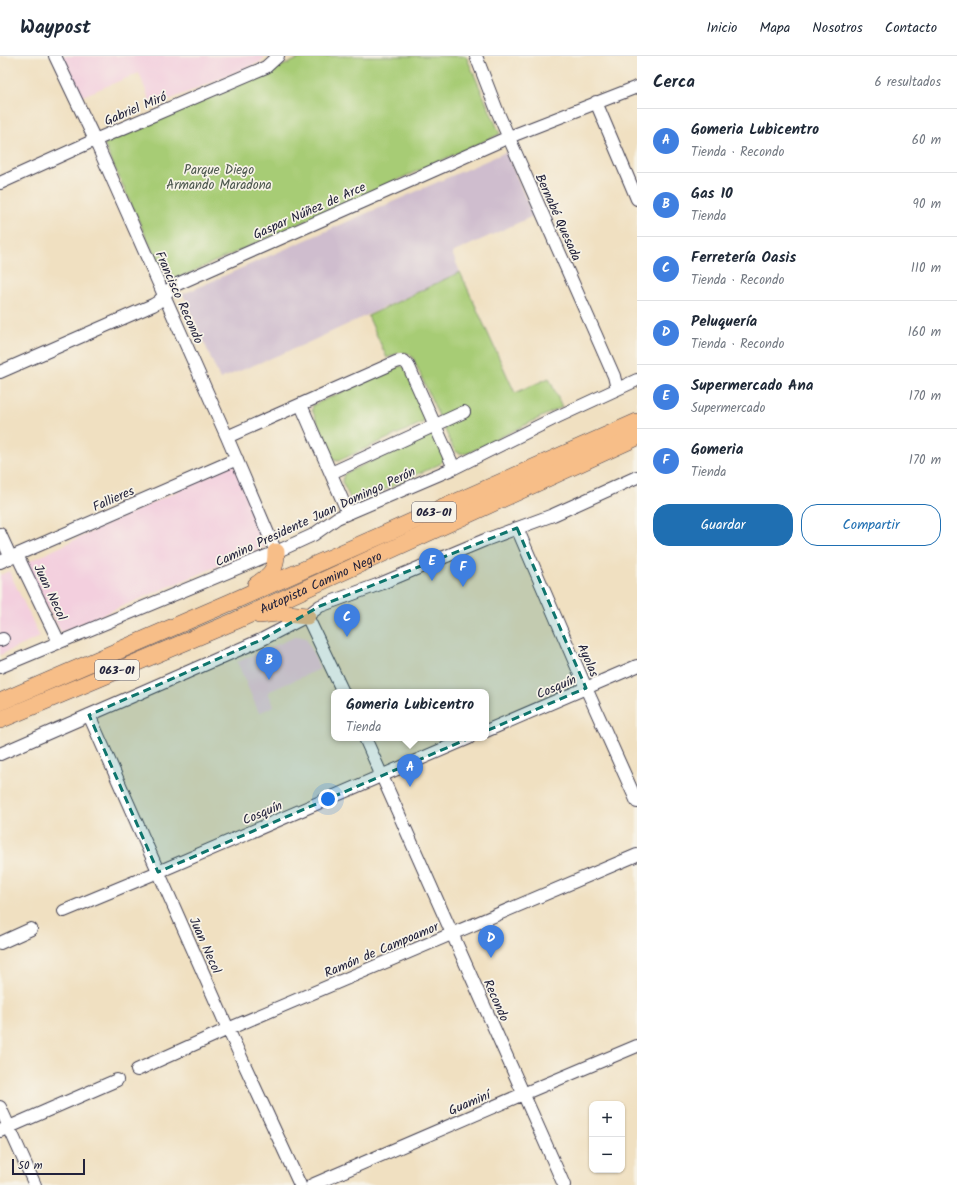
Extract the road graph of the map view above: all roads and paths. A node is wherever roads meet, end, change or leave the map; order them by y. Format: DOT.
graph roads {
  1 [pos="55,56"];
  2 [pos="476,56"];
  3 [pos="277,57"];
  4 [pos="637,87"];
  5 [pos="596,102"];
  6 [pos="509,137"];
  7 [pos="95,140"];
  8 [pos="0,183"];
  9 [pos="637,199"];
  10 [pos="164,295"];
  11 [pos="0,372"];
  12 [pos="637,380"];
  13 [pos="617,389"];
  14 [pos="301,405"];
  15 [pos="464,412"];
  16 [pos="637,422"];
  17 [pos="435,425"];
  18 [pos="227,437"];
  19 [pos="637,438"];
  20 [pos="237,459"];
  21 [pos="454,468"];
  22 [pos="331,473"];
  23 [pos="637,477"];
  24 [pos="348,513"];
  25 [pos="516,528"];
  26 [pos="0,534"];
  27 [pos="276,552"];
  28 [pos="9,558"];
  29 [pos="232,602"];
  30 [pos="307,616"];
  31 [pos="235,621"];
  32 [pos="59,642"];
  33 [pos="637,666"];
  34 [pos="0,667"];
  35 [pos="586,688"];
  36 [pos="342,689"];
  37 [pos="0,702"];
  38 [pos="89,715"];
  39 [pos="0,720"];
  40 [pos="489,730"];
  41 [pos="366,741"];
  42 [pos="462,741"];
  43 [pos="0,754"];
  44 [pos="382,775"];
  45 [pos="637,802"];
  46 [pos="637,855"];
  47 [pos="158,872"];
  48 [pos="64,911"];
  49 [pos="31,929"];
  50 [pos="453,934"];
  51 [pos="0,943"];
  52 [pos="228,1029"];
  53 [pos="637,1046"];
  54 [pos="137,1070"];
  55 [pos="117,1080"];
  56 [pos="523,1094"];
  57 [pos="0,1107"];
  58 [pos="4,1129"];
  59 [pos="35,1185"];
  60 [pos="300,1185"];
  61 [pos="312,1185"];
  62 [pos="564,1185"];
  1 -- 7 [label="street, Francisco Recondo"];
  2 -- 6 [label="street, Bernabé Quesada"];
  3 -- 7 [label="street, Gabriel Miró"];
  4 -- 5 [label="street, Gaspar Núñez de Arce"];
  5 -- 6 [label="street, Gaspar Núñez de Arce"];
  5 -- 9 [label="street"];
  6 -- 10 [label="street, Gaspar Núñez de Arce"];
  6 -- 13 [label="street, Bernabé Quesada"];
  7 -- 8 [label="street, Gabriel Miró"];
  7 -- 10 [label="street, Francisco Recondo"];
  10 -- 11 [label="street, Gaspar Núñez de Arce"];
  10 -- 18 [label="street, Francisco Recondo"];
  12 -- 13 [label="street, Camino Presidente Juan Domingo Perón"];
  13 -- 21 [label="street, Camino Presidente Juan Domingo Perón"];
  14 -- 17 [label="street"];
  14 -- 18 [label="street"];
  14 -- 22 [label="street"];
  15 -- 17 [label="street"];
  16 -- 29 [label="highway, Autopista Camino Negro / 063-01"];
  17 -- 21 [label="street"];
  17 -- 22 [label="street"];
  18 -- 20 [label="street, Francisco Recondo"];
  19 -- 31 [label="highway, Autopista Camino Negro / 063-01"];
  20 -- 27 [label="street, Francisco Recondo"];
  20 -- 28 [label="street, Fallieres"];
  21 -- 24 [label="street, Camino Presidente Juan Domingo Perón"];
  22 -- 24 [label="street"];
  23 -- 25 [label="street"];
  24 -- 27 [label="street, Camino Presidente Juan Domingo Perón"];
  25 -- 30 [label="street"];
  25 -- 35 [label="street, Ayolas"];
  26 -- 28 [label="street, Juan Necol"];
  27 -- 29 [label="highway"];
  27 -- 32 [label="street, Camino Presidente Juan Domingo Perón"];
  28 -- 32 [label="street, Juan Necol"];
  29 -- 37 [label="highway, Autopista Camino Negro / 063-01"];
  30 -- 31 [label="highway"];
  30 -- 36 [label="street"];
  30 -- 38 [label="street"];
  31 -- 39 [label="highway, Autopista Camino Negro / 063-01"];
  32 -- 34 [label="street, Camino Presidente Juan Domingo Perón"];
  33 -- 35 [label="street, Cosquín"];
  35 -- 40 [label="street, Cosquín"];
  35 -- 45 [label="street, Ayolas"];
  38 -- 43 [label="street"];
  38 -- 47 [label="street, Juan Necol"];
  41 -- 44 [label="street, Recondo"];
  42 -- 44 [label="street, Cosquín"];
  44 -- 47 [label="street, Cosquín"];
  44 -- 50 [label="street, Recondo"];
  46 -- 50 [label="street, Ramón de Campoamor"];
  47 -- 48 [label="street, Cosquín"];
  47 -- 52 [label="street, Juan Necol"];
  49 -- 51 [label="street"];
  50 -- 52 [label="street, Ramón de Campoamor"];
  50 -- 56 [label="street, Recondo"];
  52 -- 54 [label="street, Ramón de Campoamor"];
  52 -- 60 [label="street, Juan Necol"];
  53 -- 56 [label="street, Guaminí"];
  55 -- 58 [label="street"];
  56 -- 61 [label="street, Guaminí"];
  56 -- 62 [label="street, Recondo"];
  57 -- 58 [label="street"];
  58 -- 59 [label="street"];
}
